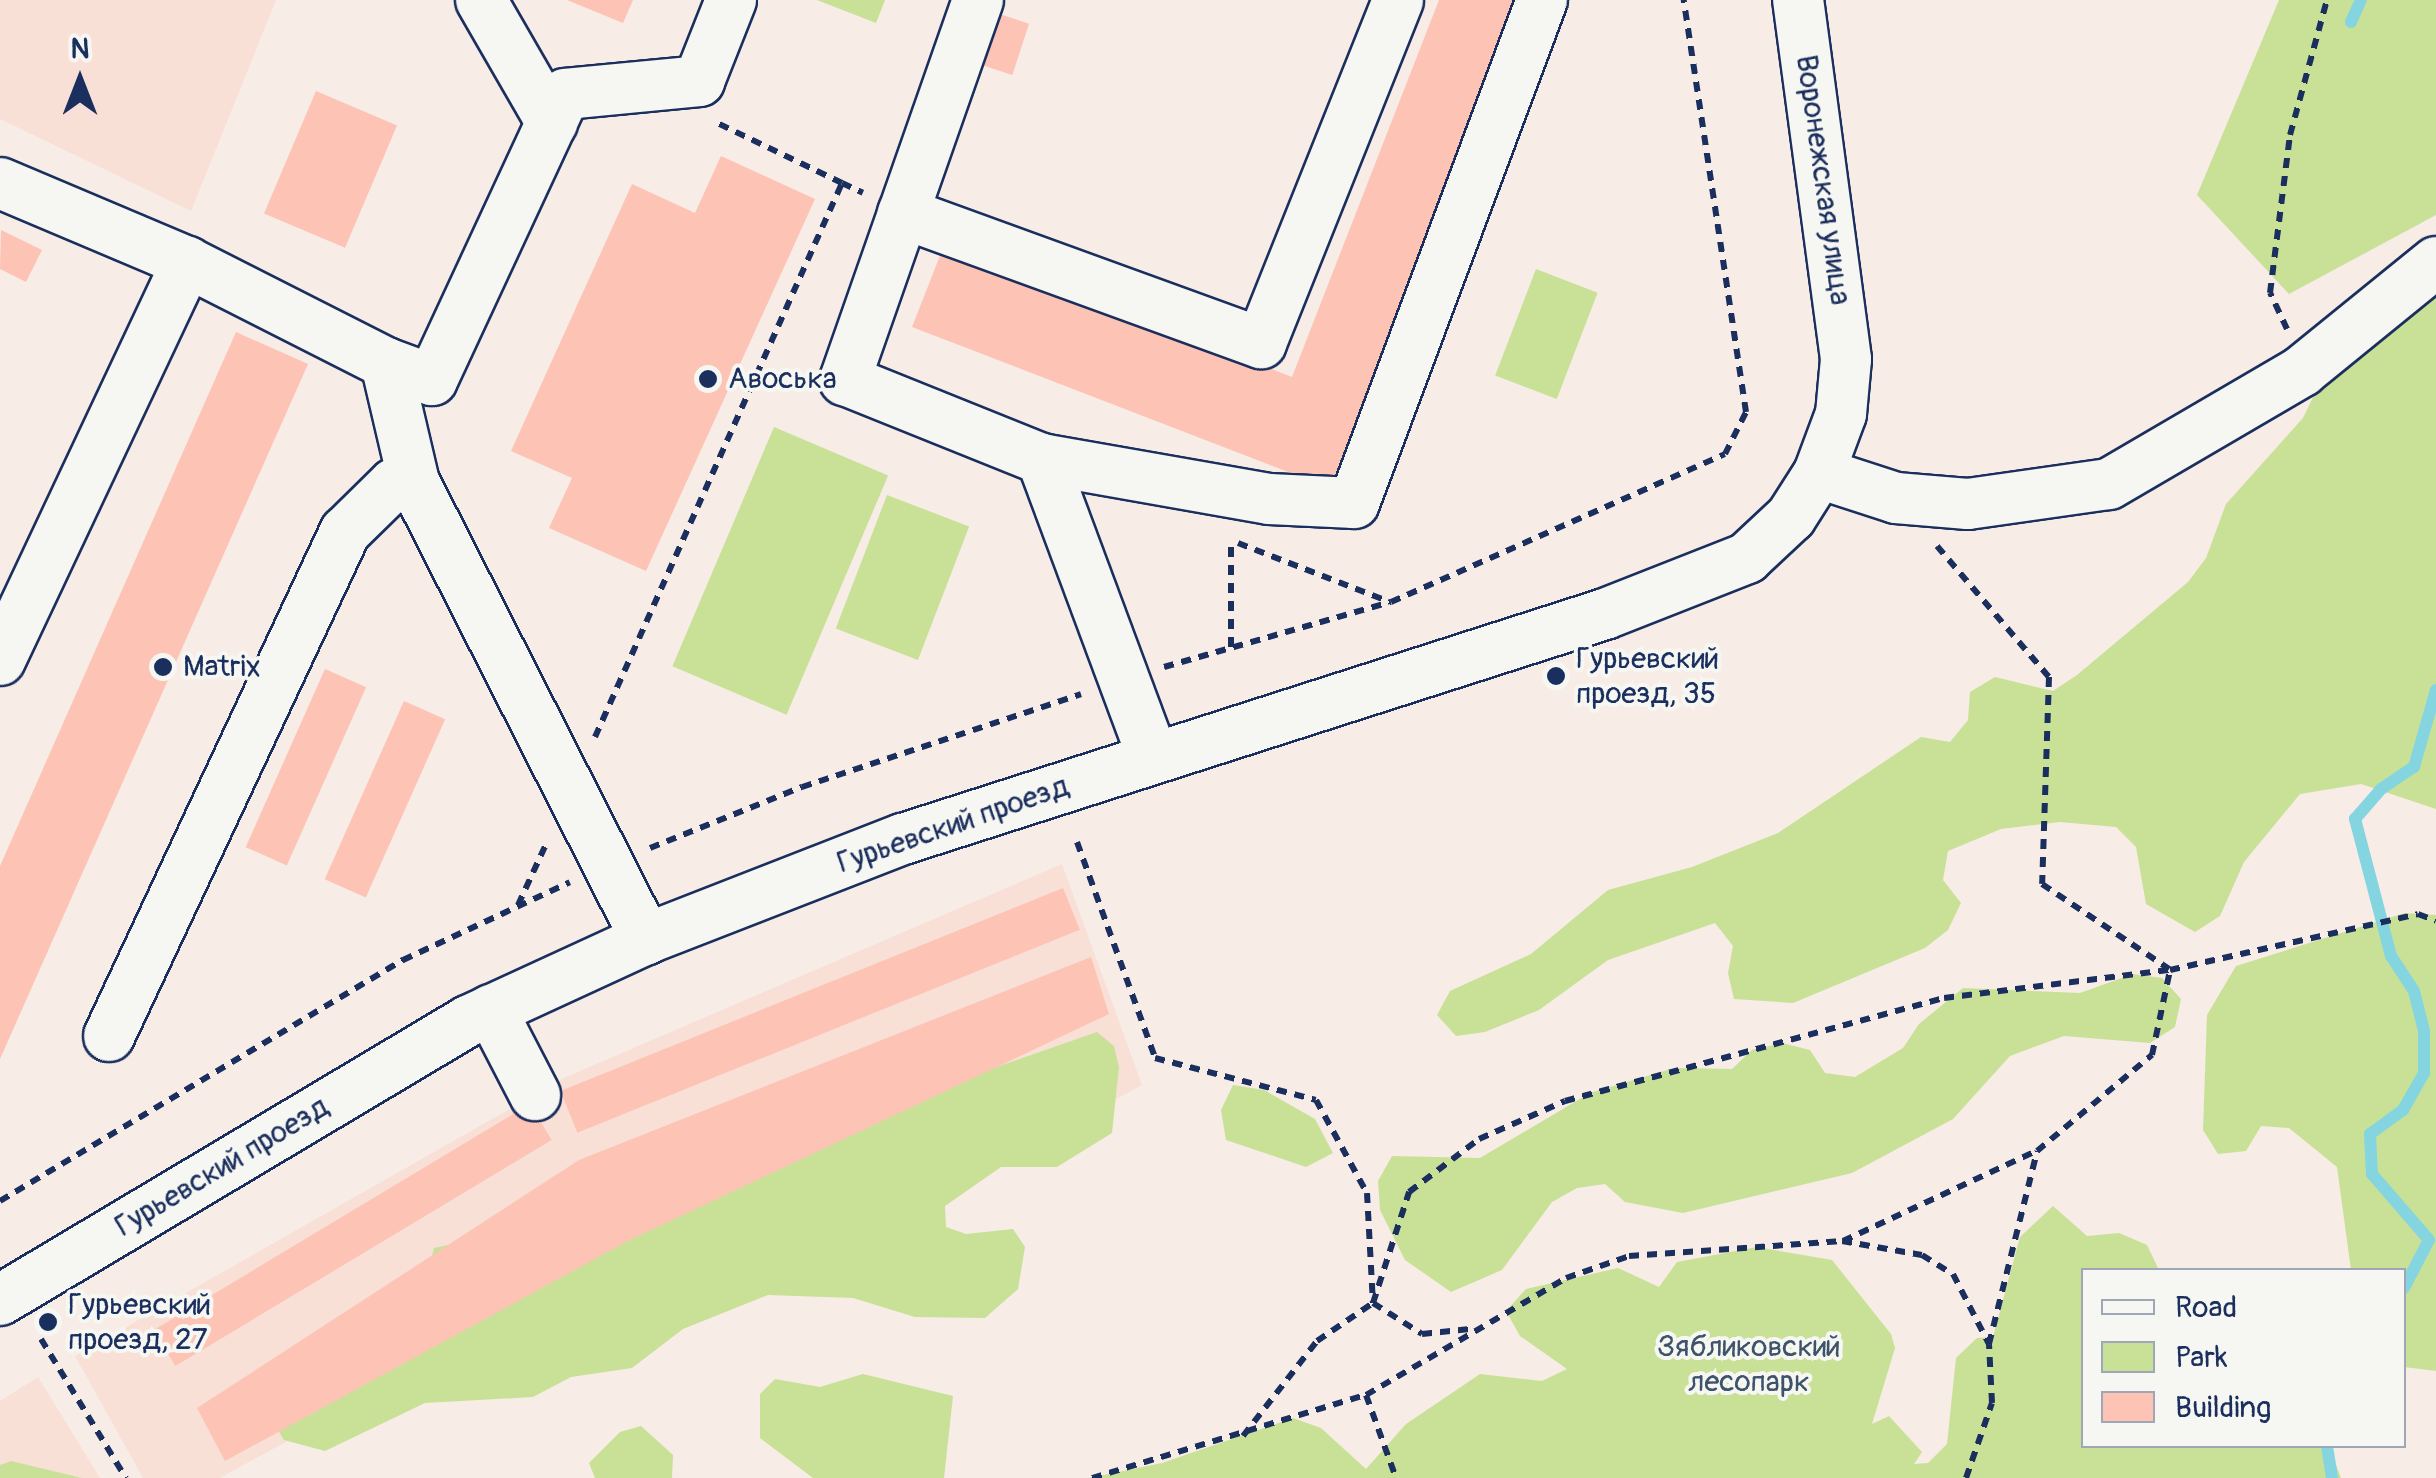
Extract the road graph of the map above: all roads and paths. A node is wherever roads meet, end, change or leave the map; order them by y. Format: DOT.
graph roads {
  1 [pos="481,0"];
  2 [pos="731,0"];
  3 [pos="978,0"];
  4 [pos="1398,0"];
  5 [pos="1542,0"];
  6 [pos="1684,0"];
  7 [pos="1798,0"];
  8 [pos="2327,0"];
  9 [pos="708,118"];
  10 [pos="552,123"];
  11 [pos="0,183"];
  12 [pos="903,213"];
  13 [pos="187,262"];
  14 [pos="2436,262"];
  15 [pos="2294,343"];
  16 [pos="1846,360"];
  17 [pos="386,363"];
  18 [pos="1042,459"];
  19 [pos="1819,473"];
  20 [pos="414,482"];
  21 [pos="1896,498"];
  22 [pos="1231,540"];
  23 [pos="1231,647"];
  24 [pos="0,660"];
  25 [pos="1126,678"];
  26 [pos="1154,757"];
  27 [pos="570,793"];
  28 [pos="1077,842"];
  29 [pos="607,865"];
  30 [pos="517,907"];
  31 [pos="2436,921"];
  32 [pos="646,938"];
  33 [pos="2170,970"];
  34 [pos="490,1010"];
  35 [pos="109,1036"];
  36 [pos="535,1095"];
  37 [pos="2037,1151"];
  38 [pos="0,1201"];
  39 [pos="1842,1242"];
  40 [pos="0,1300"];
  41 [pos="1374,1303"];
  42 [pos="1475,1328"];
  43 [pos="40,1339"];
  44 [pos="1989,1344"];
  45 [pos="1366,1395"];
  46 [pos="1243,1436"];
  47 [pos="126,1478"];
  48 [pos="1092,1478"];
  49 [pos="1396,1478"];
  50 [pos="1966,1478"];
  1 -- 10 [label="street"];
  2 -- 10 [label="street"];
  3 -- 12 [label="street"];
  4 -- 12 [label="street"];
  5 -- 18 [label="street"];
  6 -- 23 [label="path"];
  7 -- 16 [label="street, Воронежская улица"];
  8 -- 15 [label="path"];
  9 -- 27 [label="path"];
  10 -- 17 [label="street"];
  11 -- 13 [label="street"];
  12 -- 18 [label="street"];
  13 -- 17 [label="street"];
  13 -- 24 [label="street"];
  14 -- 21 [label="street"];
  16 -- 19 [label="street, Гурьевский проезд"];
  17 -- 20 [label="street"];
  18 -- 25 [label="street"];
  19 -- 21 [label="street"];
  19 -- 26 [label="street, Гурьевский проезд"];
  20 -- 27 [label="street"];
  20 -- 35 [label="street"];
  21 -- 33 [label="path"];
  22 -- 23 [label="path"];
  23 -- 25 [label="path"];
  25 -- 26 [label="street"];
  25 -- 29 [label="path"];
  26 -- 32 [label="street, Гурьевский проезд"];
  27 -- 29 [label="street"];
  27 -- 30 [label="path"];
  28 -- 41 [label="path"];
  29 -- 30 [label="path"];
  29 -- 32 [label="street"];
  30 -- 38 [label="path"];
  31 -- 33 [label="path"];
  32 -- 34 [label="street, Гурьевский проезд"];
  33 -- 37 [label="path"];
  33 -- 41 [label="path"];
  34 -- 36 [label="street"];
  34 -- 40 [label="street, Гурьевский проезд"];
  37 -- 39 [label="path"];
  37 -- 44 [label="path"];
  39 -- 42 [label="path"];
  39 -- 44 [label="path"];
  41 -- 42 [label="path"];
  41 -- 46 [label="path"];
  42 -- 45 [label="path"];
  43 -- 47 [label="path"];
  44 -- 50 [label="path"];
  45 -- 46 [label="path"];
  45 -- 49 [label="path"];
  46 -- 48 [label="path"];
}
